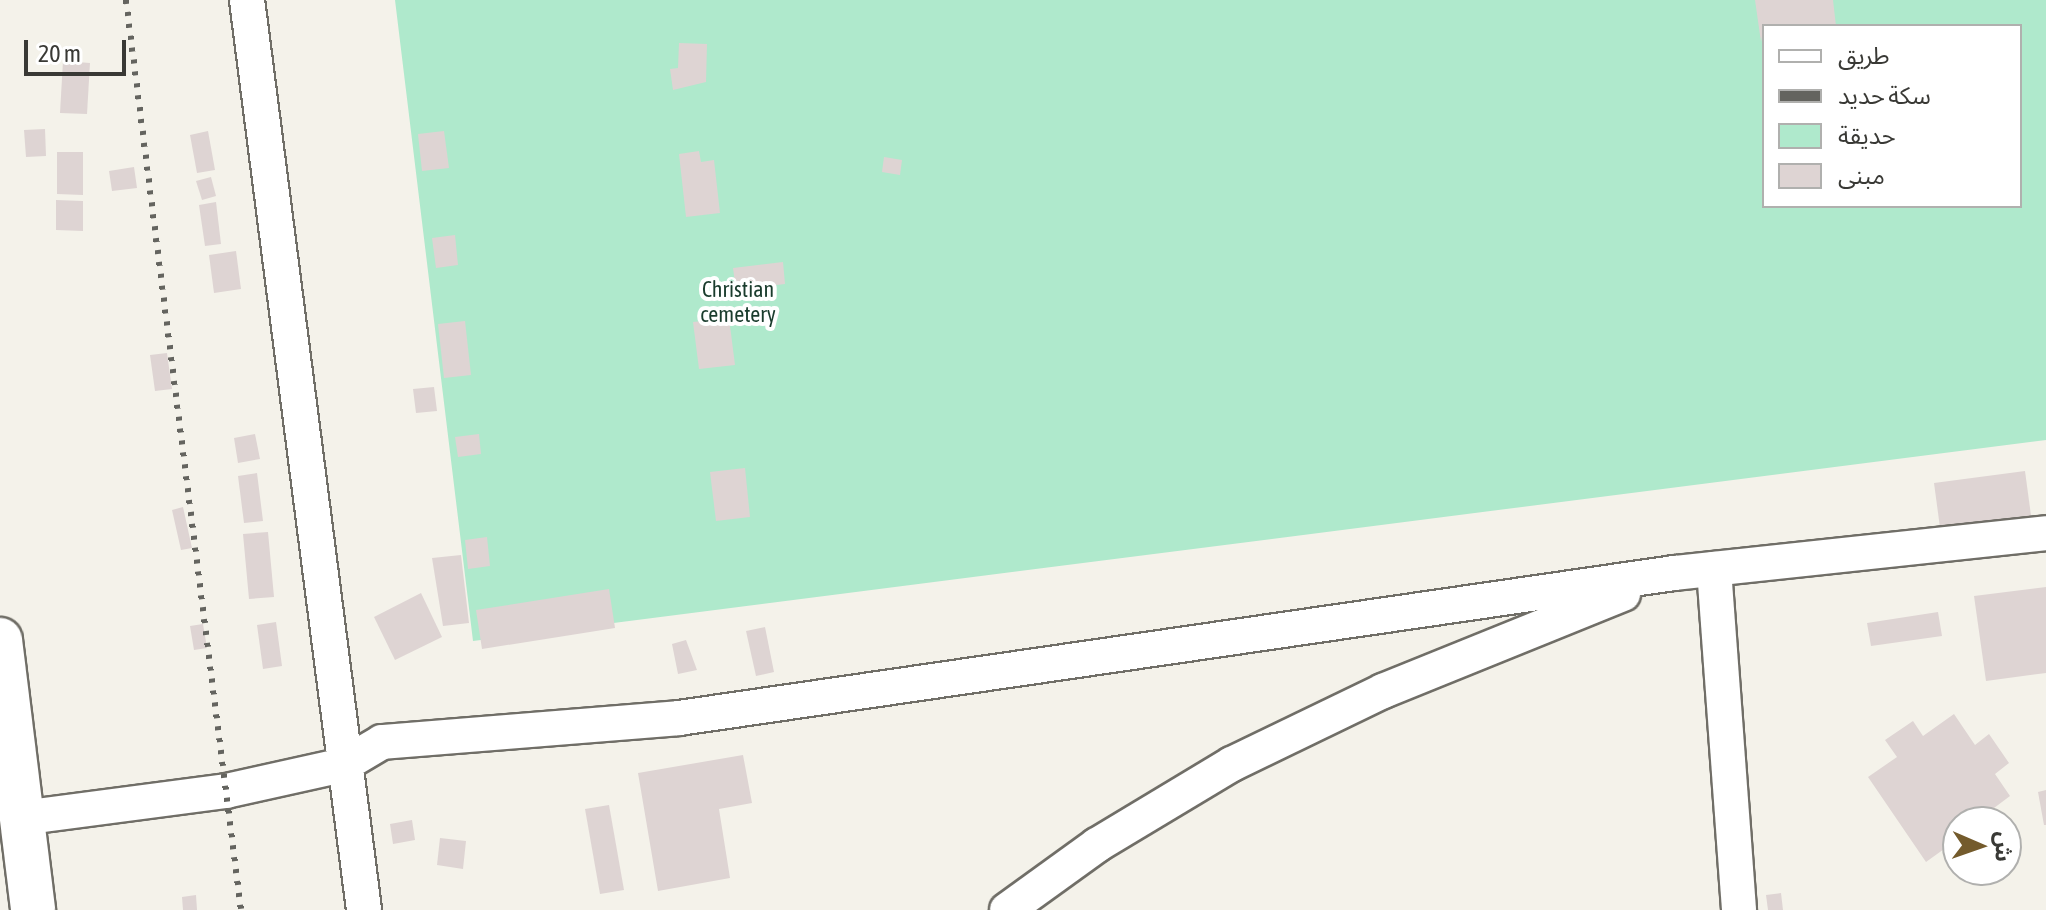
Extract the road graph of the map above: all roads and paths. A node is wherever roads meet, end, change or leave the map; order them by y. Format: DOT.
graph roads {
  1 [pos="247,0"];
  2 [pos="2046,533"];
  3 [pos="1714,569"];
  4 [pos="1674,573"];
  5 [pos="0,640"];
  6 [pos="343,765"];
  7 [pos="21,818"];
  8 [pos="33,910"];
  9 [pos="364,910"];
  10 [pos="1007,910"];
  11 [pos="1739,910"];
  1 -- 6 [label="street"];
  2 -- 3 [label="street"];
  3 -- 4 [label="street"];
  3 -- 11 [label="street"];
  4 -- 6 [label="street"];
  4 -- 10 [label="street"];
  5 -- 7 [label="highway"];
  6 -- 7 [label="street"];
  6 -- 9 [label="street"];
  7 -- 8 [label="highway"];
}
